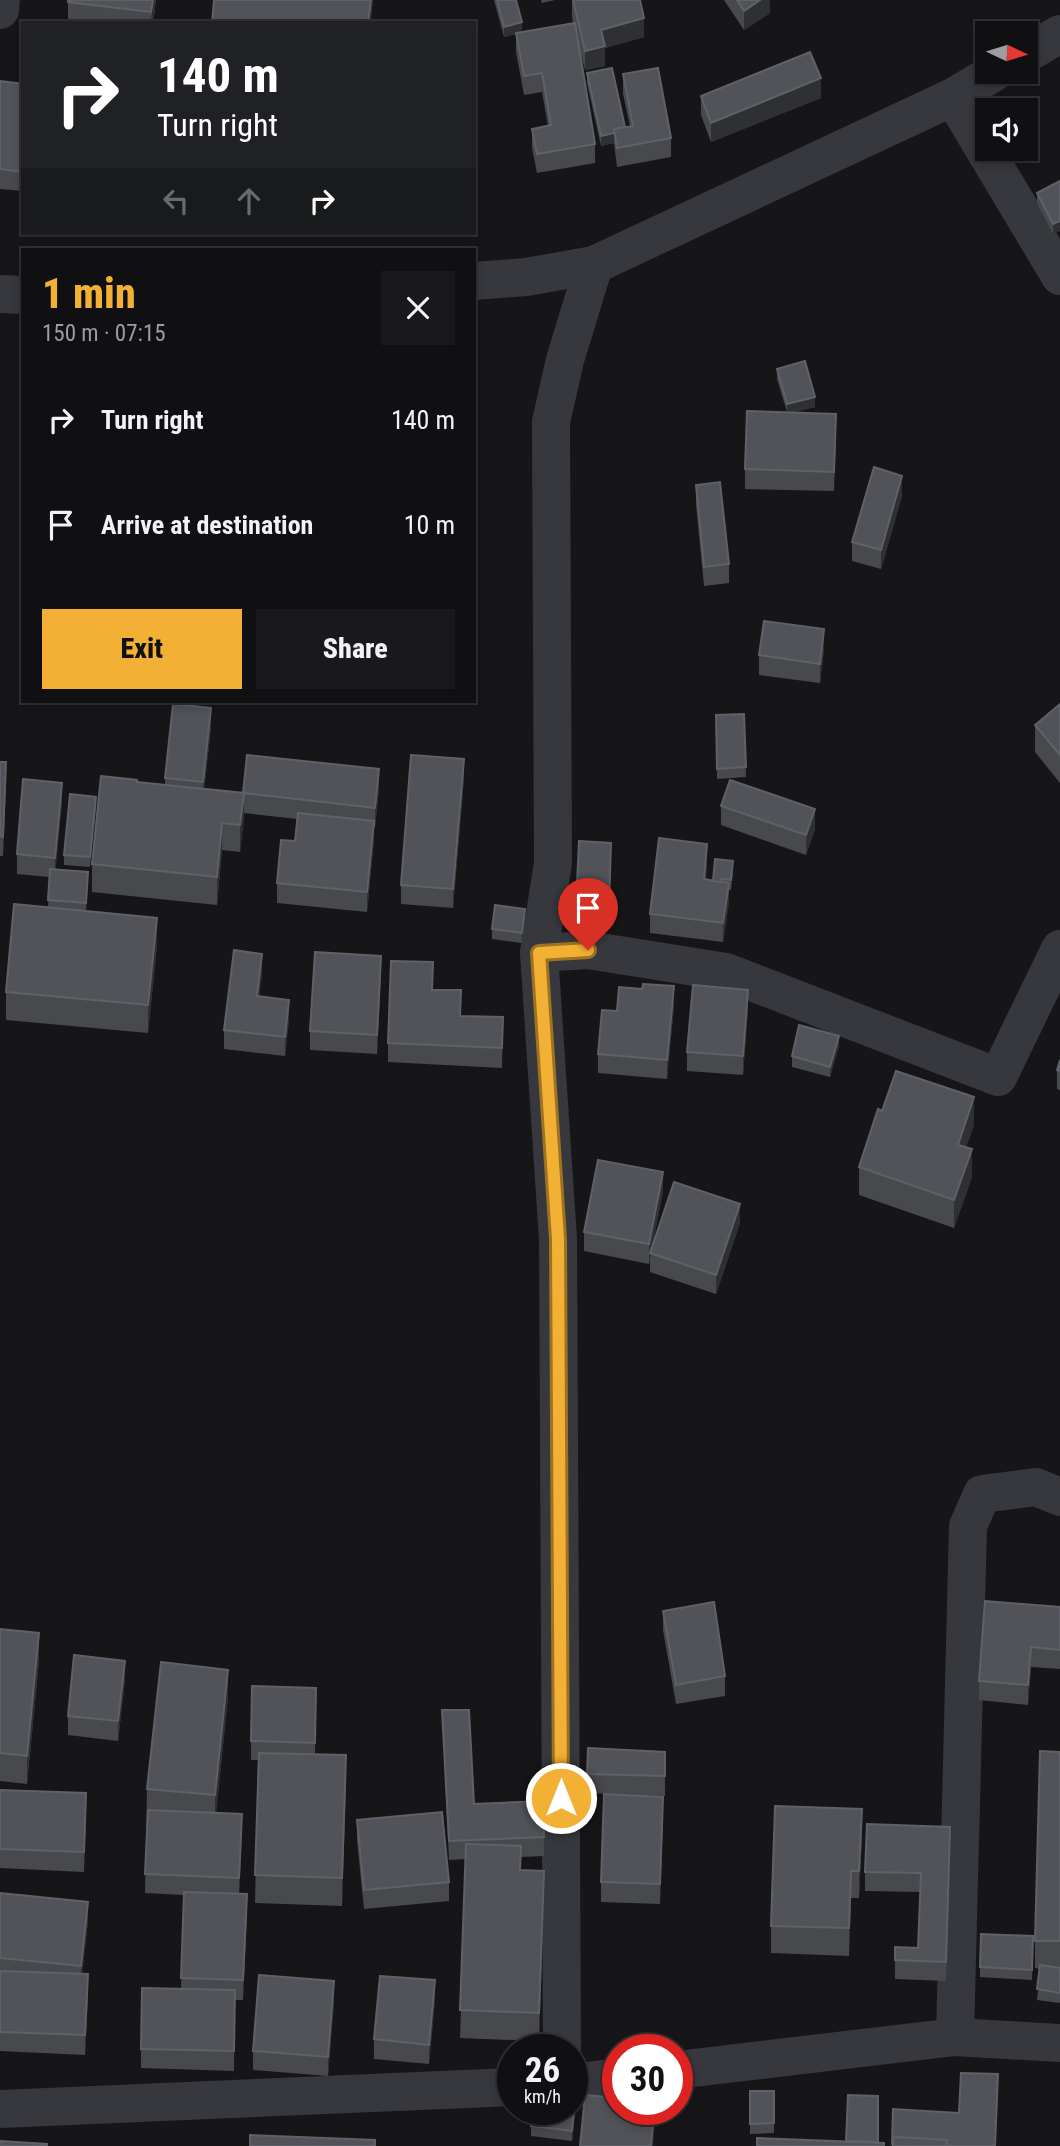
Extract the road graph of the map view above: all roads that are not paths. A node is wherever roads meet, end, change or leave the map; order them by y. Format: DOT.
graph roads {
  1 [pos="1,0"];
  2 [pos="0,9"];
  3 [pos="1060,34"];
  4 [pos="1038,47"];
  5 [pos="975,84"];
  6 [pos="953,97"];
  7 [pos="594,265"];
  8 [pos="1060,276"];
  9 [pos="476,281"];
  10 [pos="0,294"];
  11 [pos="21,295"];
  12 [pos="1060,949"];
  13 [pos="539,953"];
  14 [pos="1060,1497"];
  15 [pos="562,2034"];
  16 [pos="955,2037"];
  17 [pos="1060,2043"];
  18 [pos="693,2068"];
  19 [pos="497,2088"];
  20 [pos="0,2109"];
  1 -- 2 [label="street"];
  3 -- 4 [label="street"];
  5 -- 6 [label="street"];
  6 -- 7 [label="street"];
  6 -- 8 [label="street"];
  7 -- 9 [label="street"];
  7 -- 13 [label="street"];
  10 -- 11 [label="street"];
  12 -- 13 [label="street"];
  13 -- 15 [label="street"];
  14 -- 16 [label="street"];
  16 -- 17 [label="street"];
  16 -- 18 [label="street"];
  19 -- 20 [label="street"];
}
